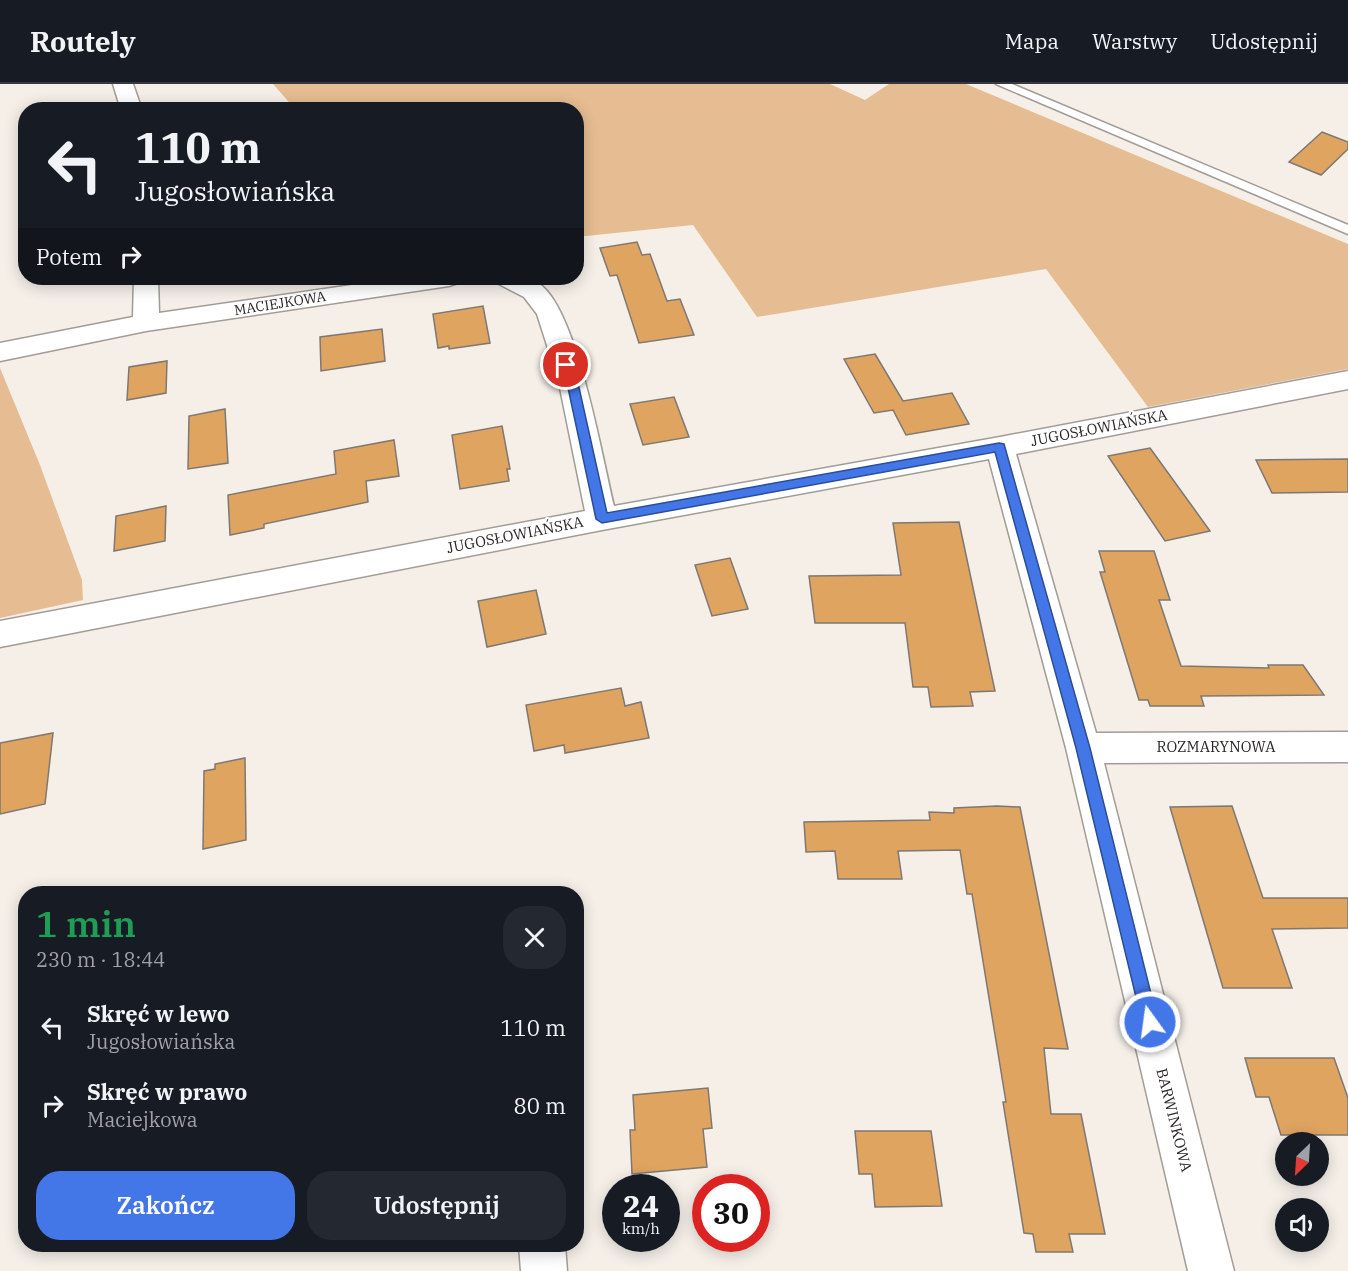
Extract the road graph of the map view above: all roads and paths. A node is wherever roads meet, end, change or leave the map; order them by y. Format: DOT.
graph roads {
  1 [pos="123,84"];
  2 [pos="1002,84"];
  3 [pos="129,102"];
  4 [pos="1348,230"];
  5 [pos="146,285"];
  6 [pos="402,285"];
  7 [pos="521,285"];
  8 [pos="146,323"];
  9 [pos="0,352"];
  10 [pos="1348,380"];
  11 [pos="999,447"];
  12 [pos="602,519"];
  13 [pos="0,634"];
  14 [pos="1348,747"];
  15 [pos="1083,748"];
  16 [pos="543,1252"];
  17 [pos="544,1271"];
  18 [pos="1211,1271"];
  1 -- 3 [label="street"];
  2 -- 4 [label="lane"];
  5 -- 8 [label="street"];
  6 -- 8 [label="street, MACIEJKOWA"];
  7 -- 12 [label="street"];
  8 -- 9 [label="street, MACIEJKOWA"];
  10 -- 11 [label="street, JUGOSŁOWIAŃSKA"];
  11 -- 12 [label="street, JUGOSŁOWIAŃSKA"];
  11 -- 15 [label="street, BARWINKOWA"];
  12 -- 13 [label="street, JUGOSŁOWIAŃSKA"];
  14 -- 15 [label="street, ROZMARYNOWA"];
  15 -- 18 [label="street, BARWINKOWA"];
  16 -- 17 [label="street"];
}
